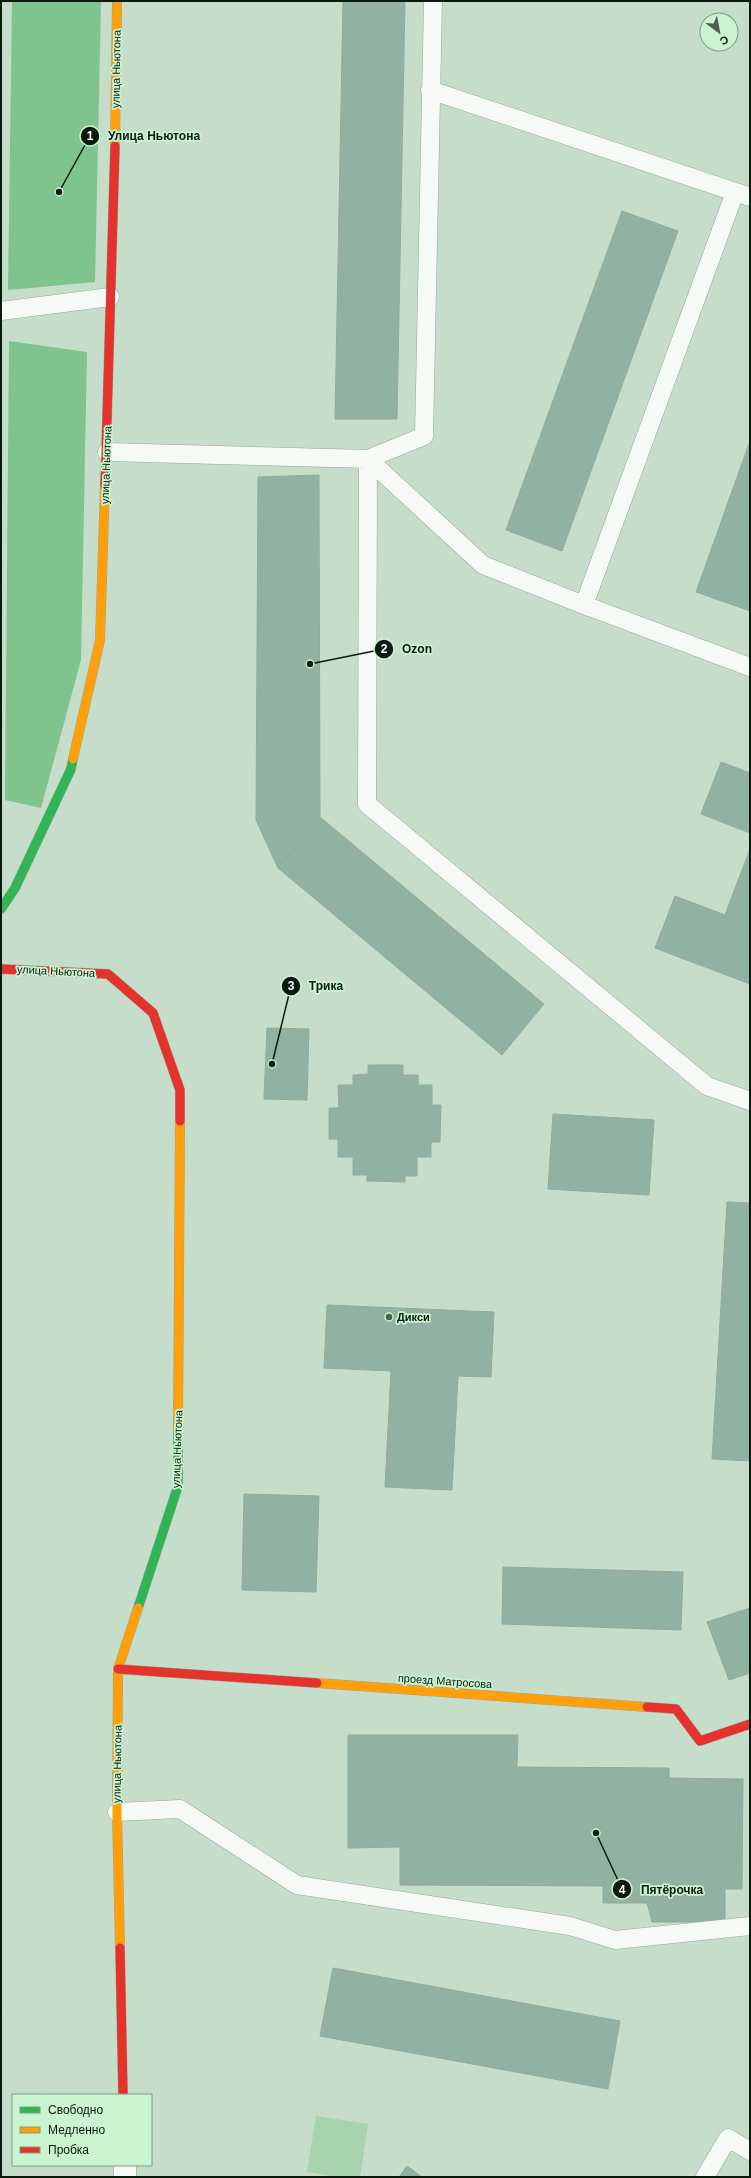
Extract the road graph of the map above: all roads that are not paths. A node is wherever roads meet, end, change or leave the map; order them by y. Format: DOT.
graph roads {
  1 [pos="117,1"];
  2 [pos="433,1"];
  3 [pos="430,90"];
  4 [pos="742,195"];
  5 [pos="110,297"];
  6 [pos="1,311"];
  7 [pos="107,452"];
  8 [pos="368,459"];
  9 [pos="584,605"];
  10 [pos="750,667"];
  11 [pos="1,909"];
  12 [pos="1,969"];
  13 [pos="750,1101"];
  14 [pos="118,1669"];
  15 [pos="750,1724"];
  16 [pos="117,1812"];
  17 [pos="750,1926"];
  18 [pos="123,2094"];
  19 [pos="750,2151"];
  20 [pos="125,2166"];
  21 [pos="125,2177"];
  22 [pos="705,2177"];
  1 -- 5 [label="street, улица Ньютона"];
  2 -- 3 [label="lane"];
  3 -- 4 [label="lane"];
  3 -- 8 [label="lane"];
  4 -- 9 [label="lane"];
  5 -- 6 [label="lane"];
  5 -- 7 [label="street, улица Ньютона"];
  7 -- 8 [label="lane"];
  7 -- 11 [label="street, улица Ньютона"];
  8 -- 9 [label="lane"];
  8 -- 13 [label="lane"];
  9 -- 10 [label="lane"];
  12 -- 14 [label="street, улица Ньютона"];
  14 -- 15 [label="street, проезд Матросова"];
  14 -- 16 [label="street, улица Ньютона"];
  16 -- 17 [label="lane"];
  16 -- 18 [label="street, улица Ньютона"];
  19 -- 22 [label="lane"];
  20 -- 21 [label="street"];
}
